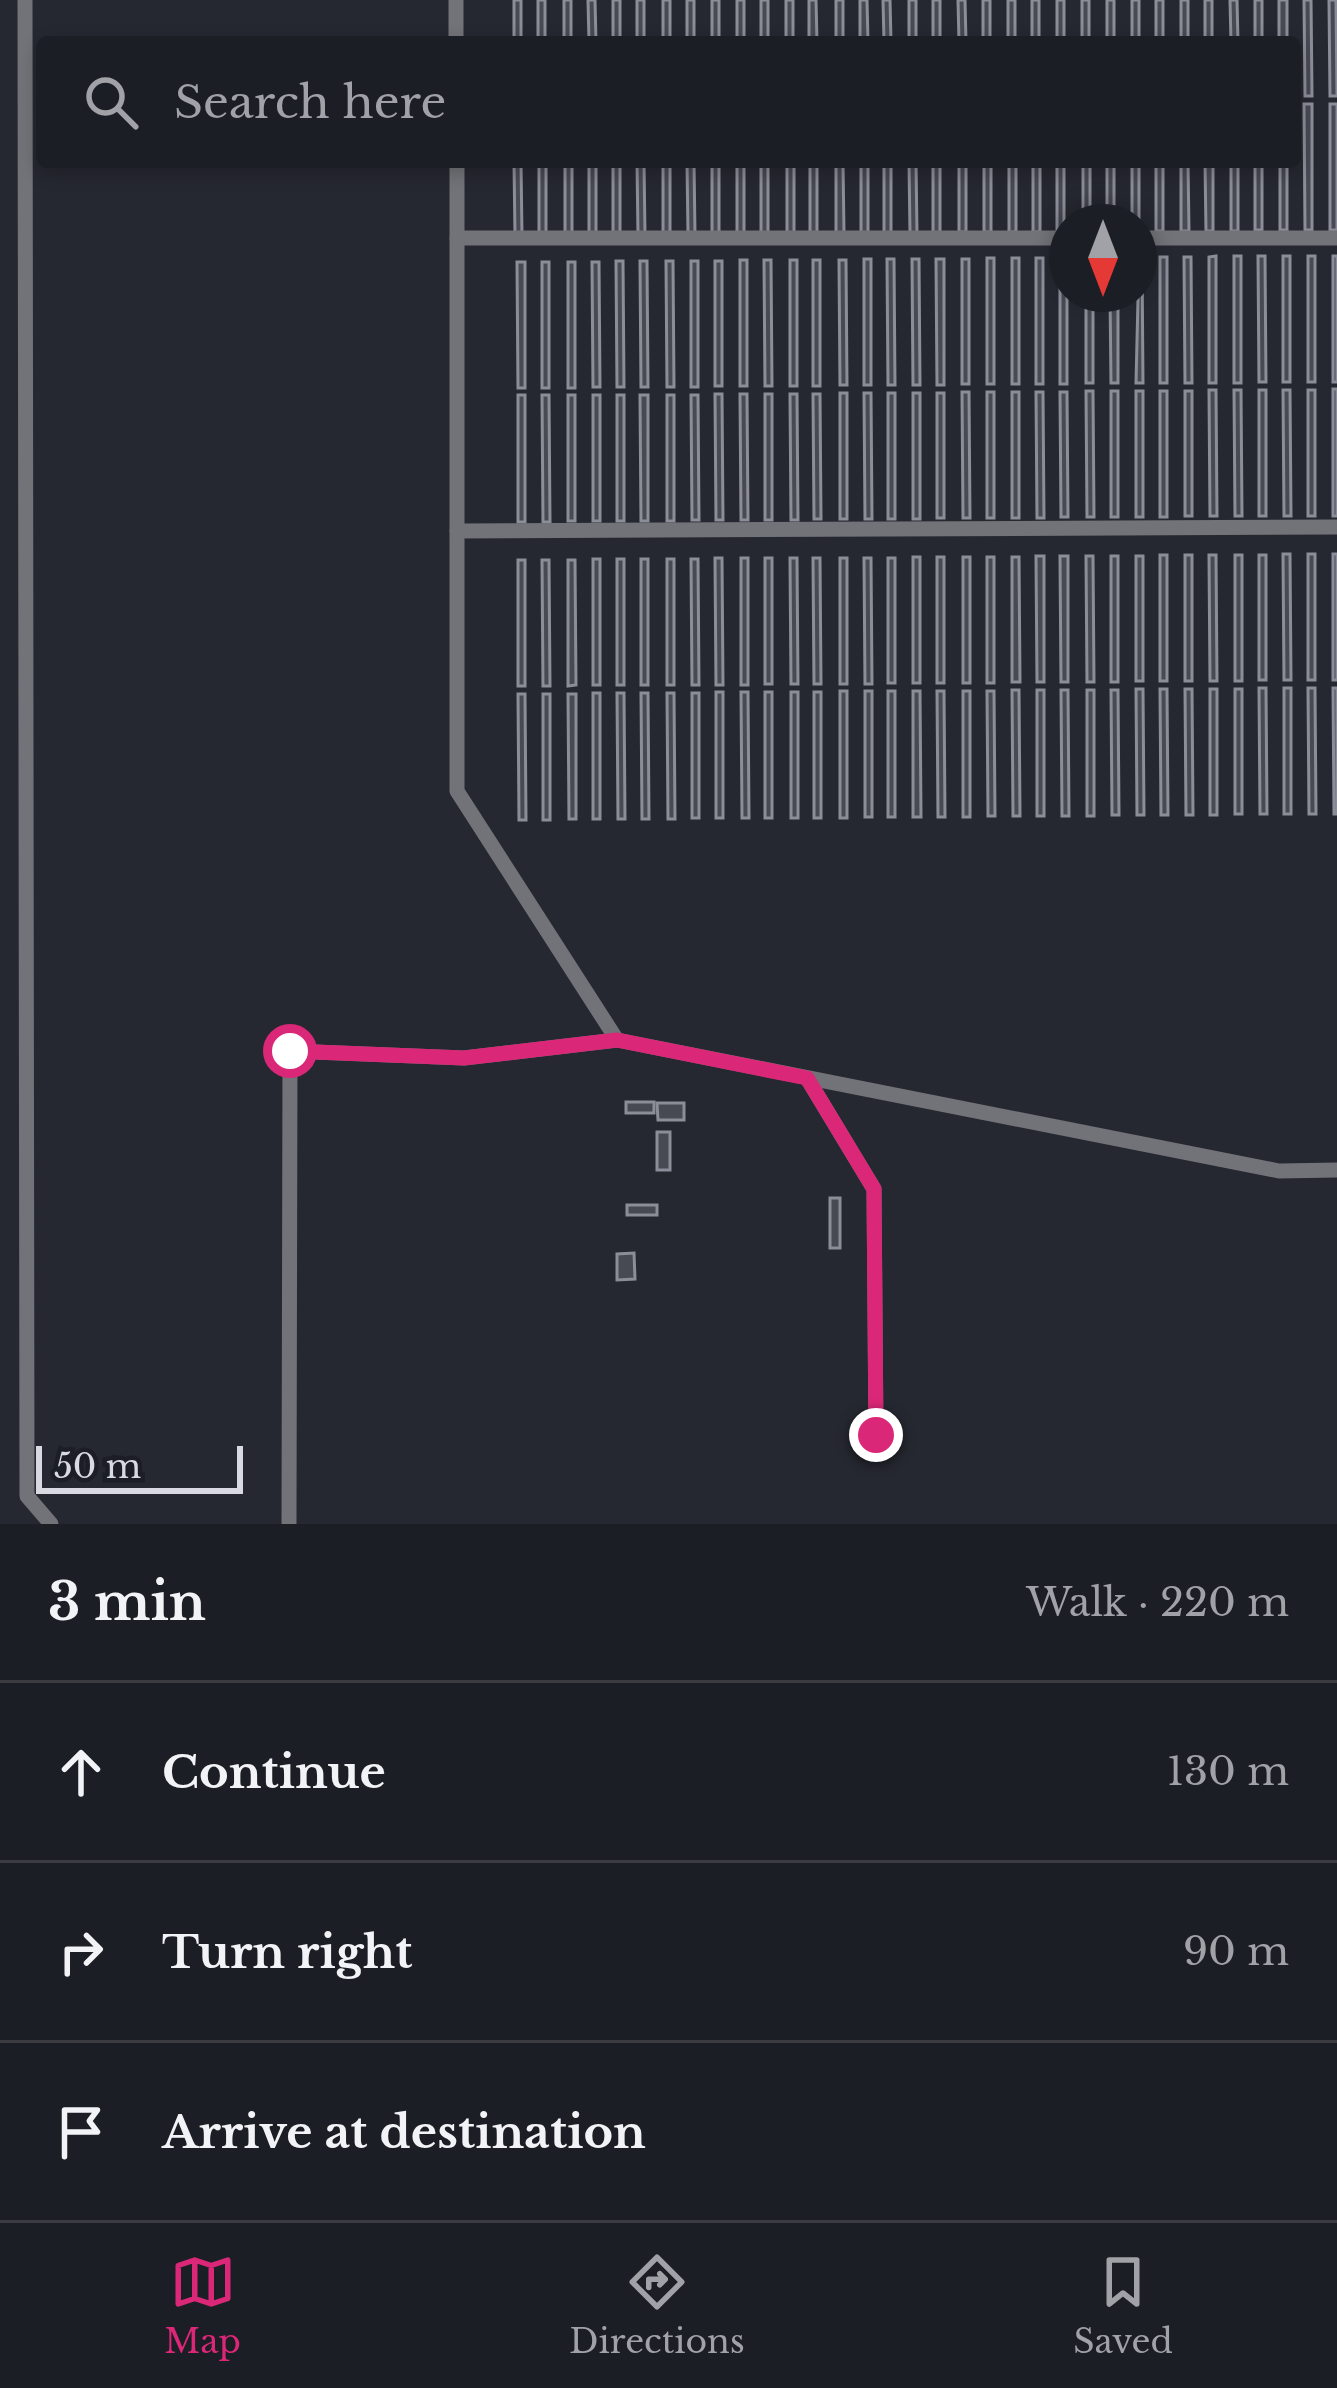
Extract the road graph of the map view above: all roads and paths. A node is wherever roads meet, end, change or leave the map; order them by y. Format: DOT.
graph roads {
  1 [pos="26,0"];
  2 [pos="456,0"];
  3 [pos="456,36"];
  4 [pos="457,168"];
  5 [pos="457,238"];
  6 [pos="1049,238"];
  7 [pos="1157,238"];
  8 [pos="1337,238"];
  9 [pos="1337,527"];
  10 [pos="457,531"];
  11 [pos="617,1040"];
  12 [pos="807,1078"];
  13 [pos="1337,1170"];
  14 [pos="876,1435"];
  15 [pos="51,1524"];
  16 [pos="289,1524"];
  1 -- 15 [label="lane"];
  2 -- 3 [label="lane"];
  4 -- 5 [label="lane"];
  5 -- 6 [label="lane"];
  5 -- 10 [label="lane"];
  7 -- 8 [label="lane"];
  9 -- 10 [label="lane"];
  10 -- 11 [label="lane"];
  11 -- 12 [label="lane"];
  11 -- 16 [label="lane"];
  12 -- 13 [label="lane"];
  12 -- 14 [label="lane"];
}
